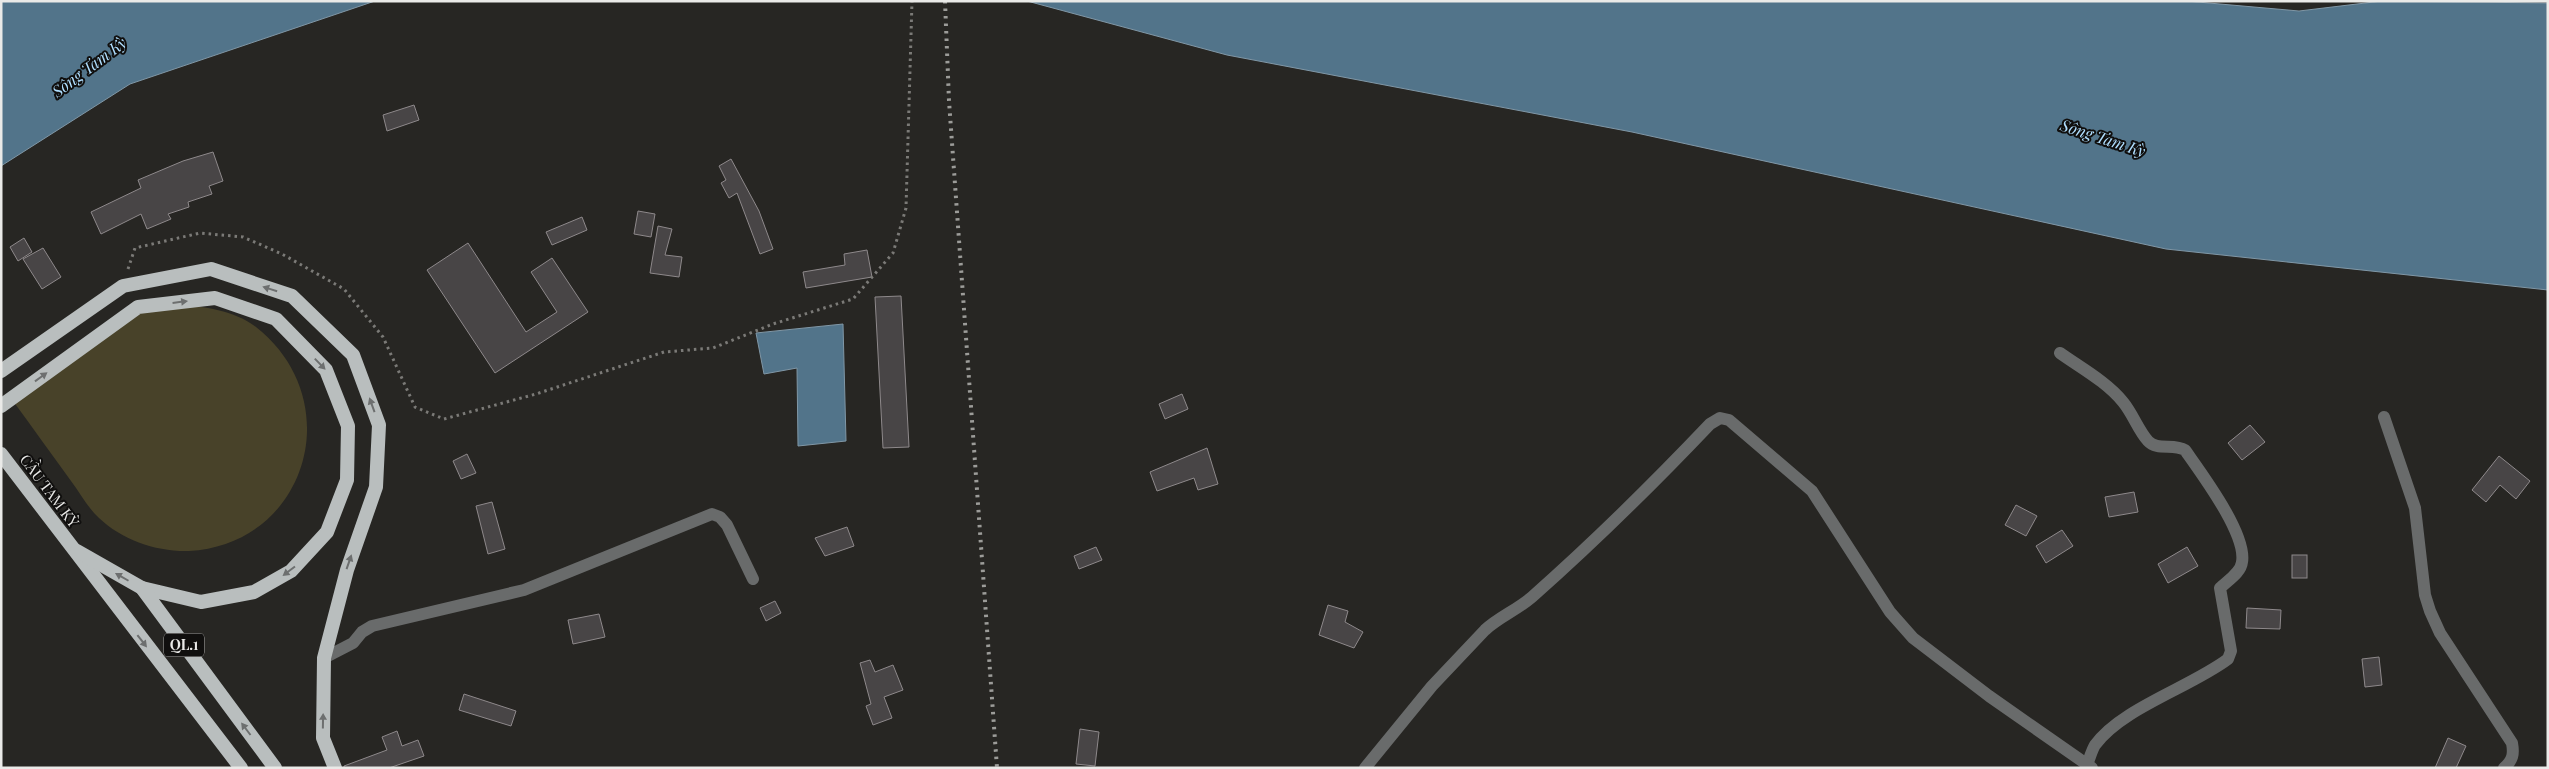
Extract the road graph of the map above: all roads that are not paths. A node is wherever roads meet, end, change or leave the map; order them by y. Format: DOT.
graph roads {
  1 [pos="2060,353"];
  2 [pos="1,372"];
  3 [pos="1,406"];
  4 [pos="2384,417"];
  5 [pos="1,454"];
  6 [pos="70,546"];
  7 [pos="753,579"];
  8 [pos="142,588"];
  9 [pos="324,658"];
  10 [pos="2090,765"];
  11 [pos="241,768"];
  12 [pos="275,768"];
  13 [pos="335,768"];
  14 [pos="1366,768"];
  15 [pos="2504,768"];
  1 -- 10 [label="street"];
  9 -- 2 [label="highway, one-way"];
  3 -- 8 [label="highway, one-way"];
  4 -- 15 [label="street"];
  5 -- 6 [label="highway, CẦU TAM KỲ / QL.1"];
  8 -- 6 [label="highway, QL.1, one-way"];
  6 -- 11 [label="highway, QL.1, one-way"];
  7 -- 9 [label="street"];
  12 -- 8 [label="highway, QL.1, one-way"];
  13 -- 9 [label="highway, one-way"];
  10 -- 14 [label="street"];
}
